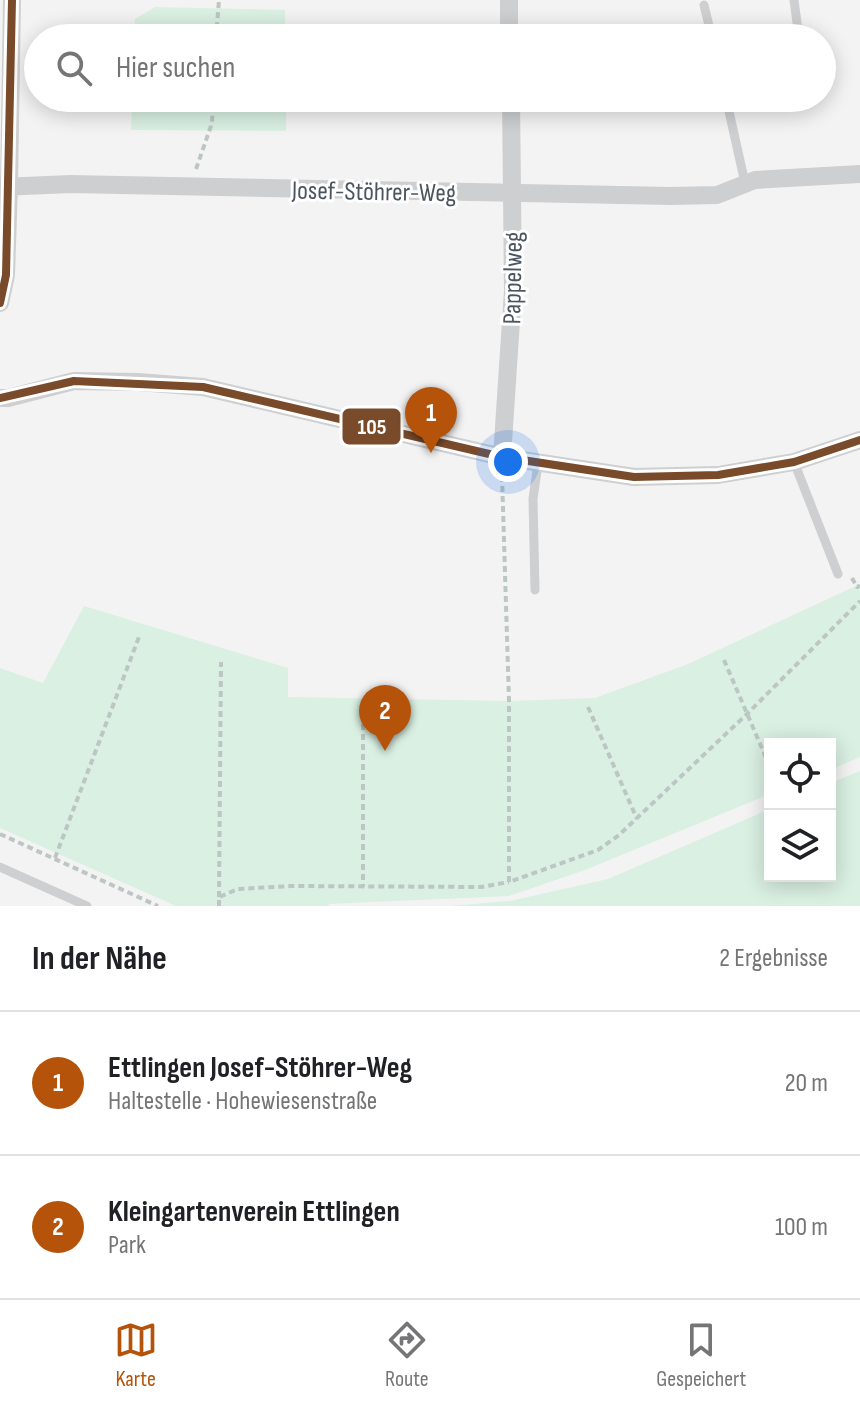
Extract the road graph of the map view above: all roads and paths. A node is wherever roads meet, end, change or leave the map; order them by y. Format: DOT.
graph roads {
  1 [pos="12,0"];
  2 [pos="219,0"];
  3 [pos="509,0"];
  4 [pos="794,0"];
  5 [pos="704,5"];
  6 [pos="217,24"];
  7 [pos="509,24"];
  8 [pos="709,24"];
  9 [pos="797,24"];
  10 [pos="212,112"];
  11 [pos="511,112"];
  12 [pos="729,112"];
  13 [pos="860,174"];
  14 [pos="745,183"];
  15 [pos="5,186"];
  16 [pos="190,187"];
  17 [pos="513,194"];
  18 [pos="0,303"];
  19 [pos="0,398"];
  20 [pos="860,440"];
  21 [pos="502,457"];
  22 [pos="794,462"];
  23 [pos="538,464"];
  24 [pos="838,574"];
  25 [pos="857,587"];
  26 [pos="535,590"];
  27 [pos="860,594"];
  28 [pos="860,601"];
  29 [pos="139,637"];
  30 [pos="724,660"];
  31 [pos="221,662"];
  32 [pos="363,704"];
  33 [pos="588,707"];
  34 [pos="747,714"];
  35 [pos="764,753"];
  36 [pos="637,819"];
  37 [pos="0,834"];
  38 [pos="55,858"];
  39 [pos="0,867"];
  40 [pos="509,882"];
  41 [pos="363,887"];
  42 [pos="219,897"];
  43 [pos="87,906"];
  44 [pos="158,906"];
  45 [pos="219,906"];
  1 -- 15 [label="street"];
  2 -- 6 [label="path"];
  3 -- 7 [label="street"];
  4 -- 9 [label="lane"];
  5 -- 8 [label="lane"];
  10 -- 16 [label="path"];
  11 -- 17 [label="street, Pappelweg"];
  12 -- 14 [label="lane"];
  13 -- 14 [label="street, Josef-Stöhrer-Weg"];
  14 -- 17 [label="street, Josef-Stöhrer-Weg"];
  15 -- 16 [label="street, Josef-Stöhrer-Weg"];
  15 -- 18 [label="street"];
  16 -- 17 [label="street, Josef-Stöhrer-Weg"];
  17 -- 21 [label="street, Pappelweg"];
  19 -- 21 [label="street"];
  20 -- 22 [label="street"];
  21 -- 23 [label="street"];
  21 -- 40 [label="path"];
  22 -- 23 [label="street"];
  22 -- 24 [label="lane"];
  23 -- 26 [label="lane"];
  25 -- 27 [label="path"];
  28 -- 34 [label="path"];
  29 -- 38 [label="path"];
  30 -- 34 [label="path"];
  31 -- 42 [label="path"];
  32 -- 41 [label="path"];
  33 -- 36 [label="path"];
  34 -- 35 [label="path"];
  34 -- 36 [label="path"];
  36 -- 40 [label="path"];
  37 -- 38 [label="path"];
  38 -- 44 [label="path"];
  39 -- 43 [label="lane"];
  40 -- 41 [label="path"];
  41 -- 42 [label="path"];
  42 -- 45 [label="path"];
}
